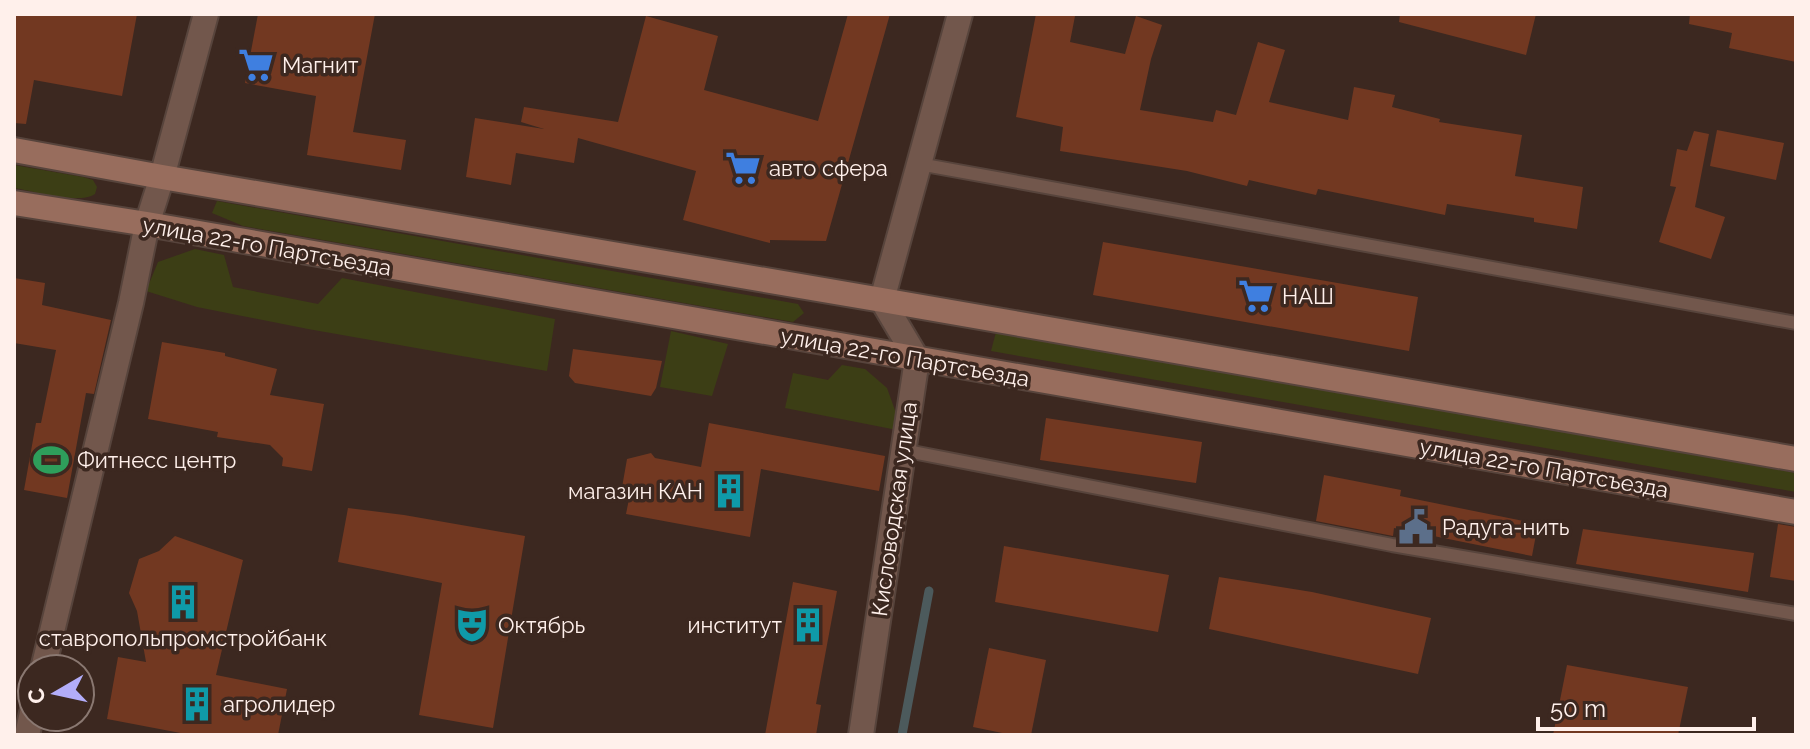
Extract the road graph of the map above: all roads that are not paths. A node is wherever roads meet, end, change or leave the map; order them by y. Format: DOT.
graph roads {
  1 [pos="206,14"];
  2 [pos="960,14"];
  3 [pos="14,150"];
  4 [pos="919,164"];
  5 [pos="162,177"];
  6 [pos="14,203"];
  7 [pos="147,224"];
  8 [pos="882,300"];
  9 [pos="1796,323"];
  10 [pos="917,359"];
  11 [pos="902,450"];
  12 [pos="1796,459"];
  13 [pos="1796,512"];
  14 [pos="1796,614"];
  15 [pos="47,653"];
  16 [pos="861,735"];
  1 -- 5 [label="street"];
  2 -- 4 [label="street"];
  3 -- 5 [label="main road"];
  4 -- 8 [label="street"];
  4 -- 9 [label="lane"];
  5 -- 7 [label="street"];
  5 -- 8 [label="main road"];
  6 -- 7 [label="main road, улица 22-го Партсъезда"];
  7 -- 10 [label="main road, улица 22-го Партсъезда"];
  7 -- 15 [label="street"];
  8 -- 10 [label="street"];
  8 -- 12 [label="main road"];
  10 -- 11 [label="street, Кисловодская улица"];
  10 -- 13 [label="main road, улица 22-го Партсъезда"];
  11 -- 14 [label="lane"];
  11 -- 16 [label="street, Кисловодская улица"];
}
